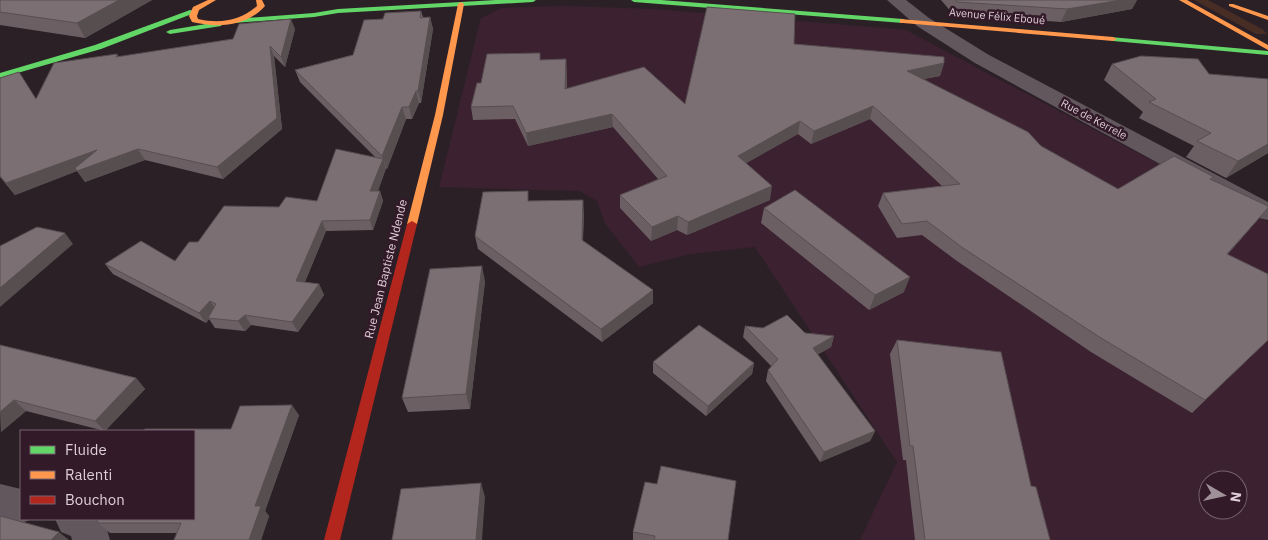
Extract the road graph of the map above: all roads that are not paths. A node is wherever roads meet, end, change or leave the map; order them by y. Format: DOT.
graph roads {
  1 [pos="213,0"];
  2 [pos="258,0"];
  3 [pos="533,0"];
  4 [pos="634,0"];
  5 [pos="895,0"];
  6 [pos="1177,0"];
  7 [pos="1182,0"];
  8 [pos="1227,2"];
  9 [pos="294,4"];
  10 [pos="461,4"];
  11 [pos="200,6"];
  12 [pos="338,11"];
  13 [pos="1268,18"];
  14 [pos="1189,19"];
  15 [pos="234,21"];
  16 [pos="923,22"];
  17 [pos="218,24"];
  18 [pos="1268,26"];
  19 [pos="1184,34"];
  20 [pos="1156,42"];
  21 [pos="98,47"];
  22 [pos="1268,48"];
  23 [pos="1268,53"];
  24 [pos="0,76"];
  25 [pos="1268,212"];
  26 [pos="0,501"];
  27 [pos="20,506"];
  28 [pos="78,520"];
  29 [pos="91,540"];
  30 [pos="332,540"];
  1 -- 11 [label="main road"];
  2 -- 15 [label="main road"];
  3 -- 10 [label="main road"];
  4 -- 16 [label="main road, Avenue Félix Eboué"];
  5 -- 16 [label="street, Rue de Kerrele"];
  6 -- 14 [label="main road"];
  7 -- 22 [label="main road"];
  8 -- 13 [label="main road"];
  8 -- 18 [label="main road"];
  9 -- 12 [label="main road"];
  10 -- 12 [label="main road"];
  10 -- 30 [label="main road, Rue Jean Baptiste Ndende"];
  11 -- 17 [label="main road"];
  11 -- 21 [label="main road"];
  12 -- 15 [label="main road"];
  15 -- 17 [label="main road"];
  16 -- 20 [label="main road, Avenue Félix Eboué"];
  16 -- 25 [label="street, Rue de Kerrele"];
  17 -- 21 [label="main road"];
  19 -- 20 [label="main road"];
  20 -- 23 [label="main road, Avenue Félix Eboué"];
  21 -- 24 [label="main road"];
  26 -- 27 [label="street"];
  28 -- 29 [label="street"];
}
